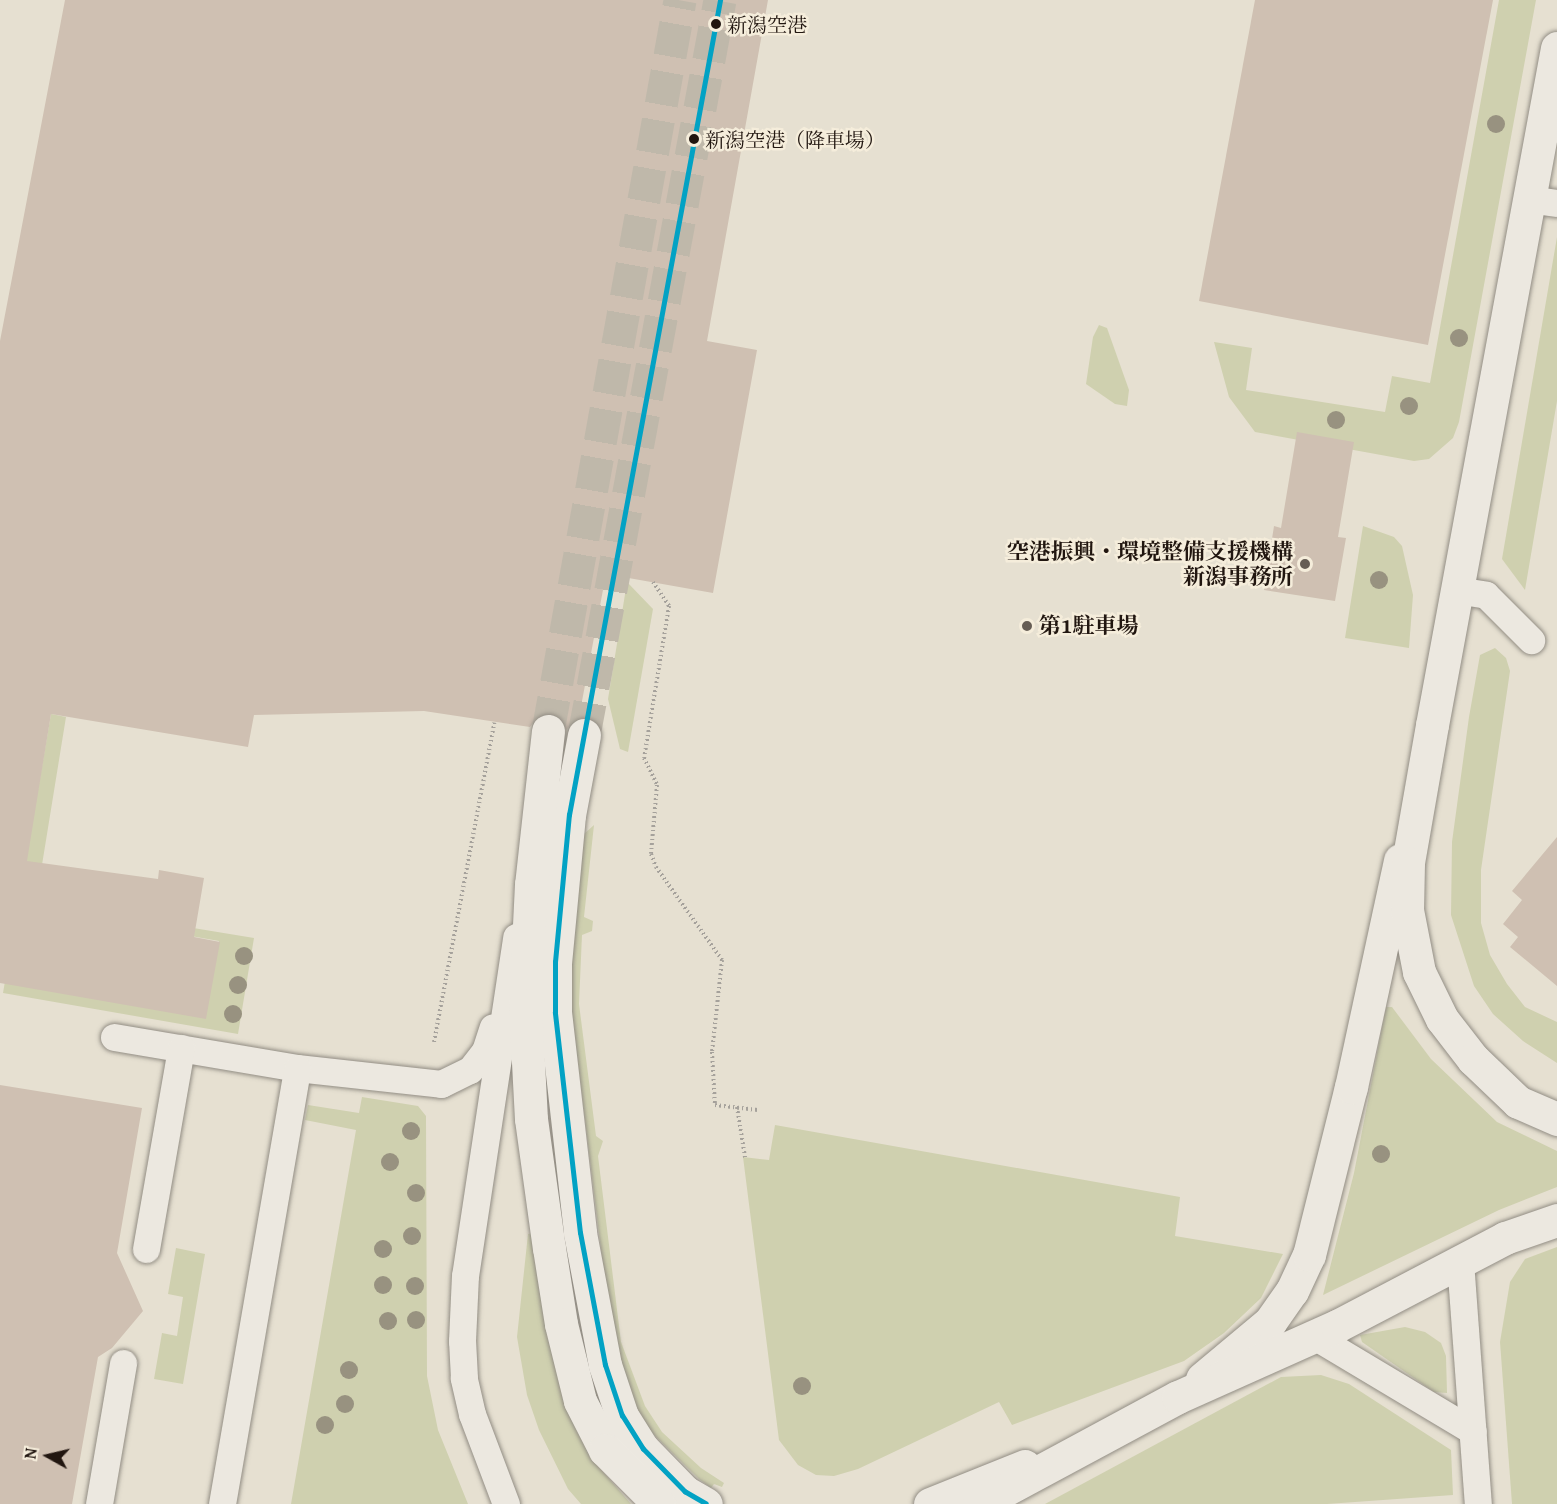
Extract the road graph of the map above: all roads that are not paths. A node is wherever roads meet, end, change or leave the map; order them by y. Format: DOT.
graph roads {
  1 [pos="1557,48"];
  2 [pos="1543,201"];
  3 [pos="1456,590"];
  4 [pos="1531,640"];
  5 [pos="1444,659"];
  6 [pos="548,731"];
  7 [pos="584,735"];
  8 [pos="508,987"];
  9 [pos="114,1037"];
  10 [pos="181,1048"];
  11 [pos="297,1068"];
  12 [pos="1557,1119"];
  13 [pos="1557,1220"];
  14 [pos="146,1249"];
  15 [pos="1460,1262"];
  16 [pos="1314,1336"];
  17 [pos="123,1363"];
  18 [pos="1178,1397"];
  19 [pos="1473,1431"];
  20 [pos="1096,1438"];
  21 [pos="99,1504"];
  22 [pos="222,1504"];
  23 [pos="506,1504"];
  24 [pos="660,1504"];
  25 [pos="706,1504"];
  26 [pos="930,1504"];
  27 [pos="979,1504"];
  28 [pos="1478,1504"];
  1 -- 2 [label="street"];
  2 -- 3 [label="street"];
  3 -- 4 [label="lane"];
  3 -- 5 [label="street"];
  5 -- 12 [label="street"];
  5 -- 18 [label="street"];
  6 -- 8 [label="lane"];
  6 -- 24 [label="street"];
  7 -- 25 [label="street"];
  8 -- 11 [label="lane"];
  8 -- 23 [label="lane"];
  9 -- 10 [label="lane"];
  10 -- 11 [label="lane"];
  10 -- 14 [label="lane"];
  11 -- 22 [label="lane"];
  13 -- 15 [label="street"];
  15 -- 16 [label="street"];
  15 -- 19 [label="lane"];
  16 -- 18 [label="street"];
  16 -- 19 [label="lane"];
  17 -- 21 [label="lane"];
  18 -- 20 [label="street"];
  19 -- 28 [label="lane"];
  20 -- 26 [label="street"];
  20 -- 27 [label="street"];
}
